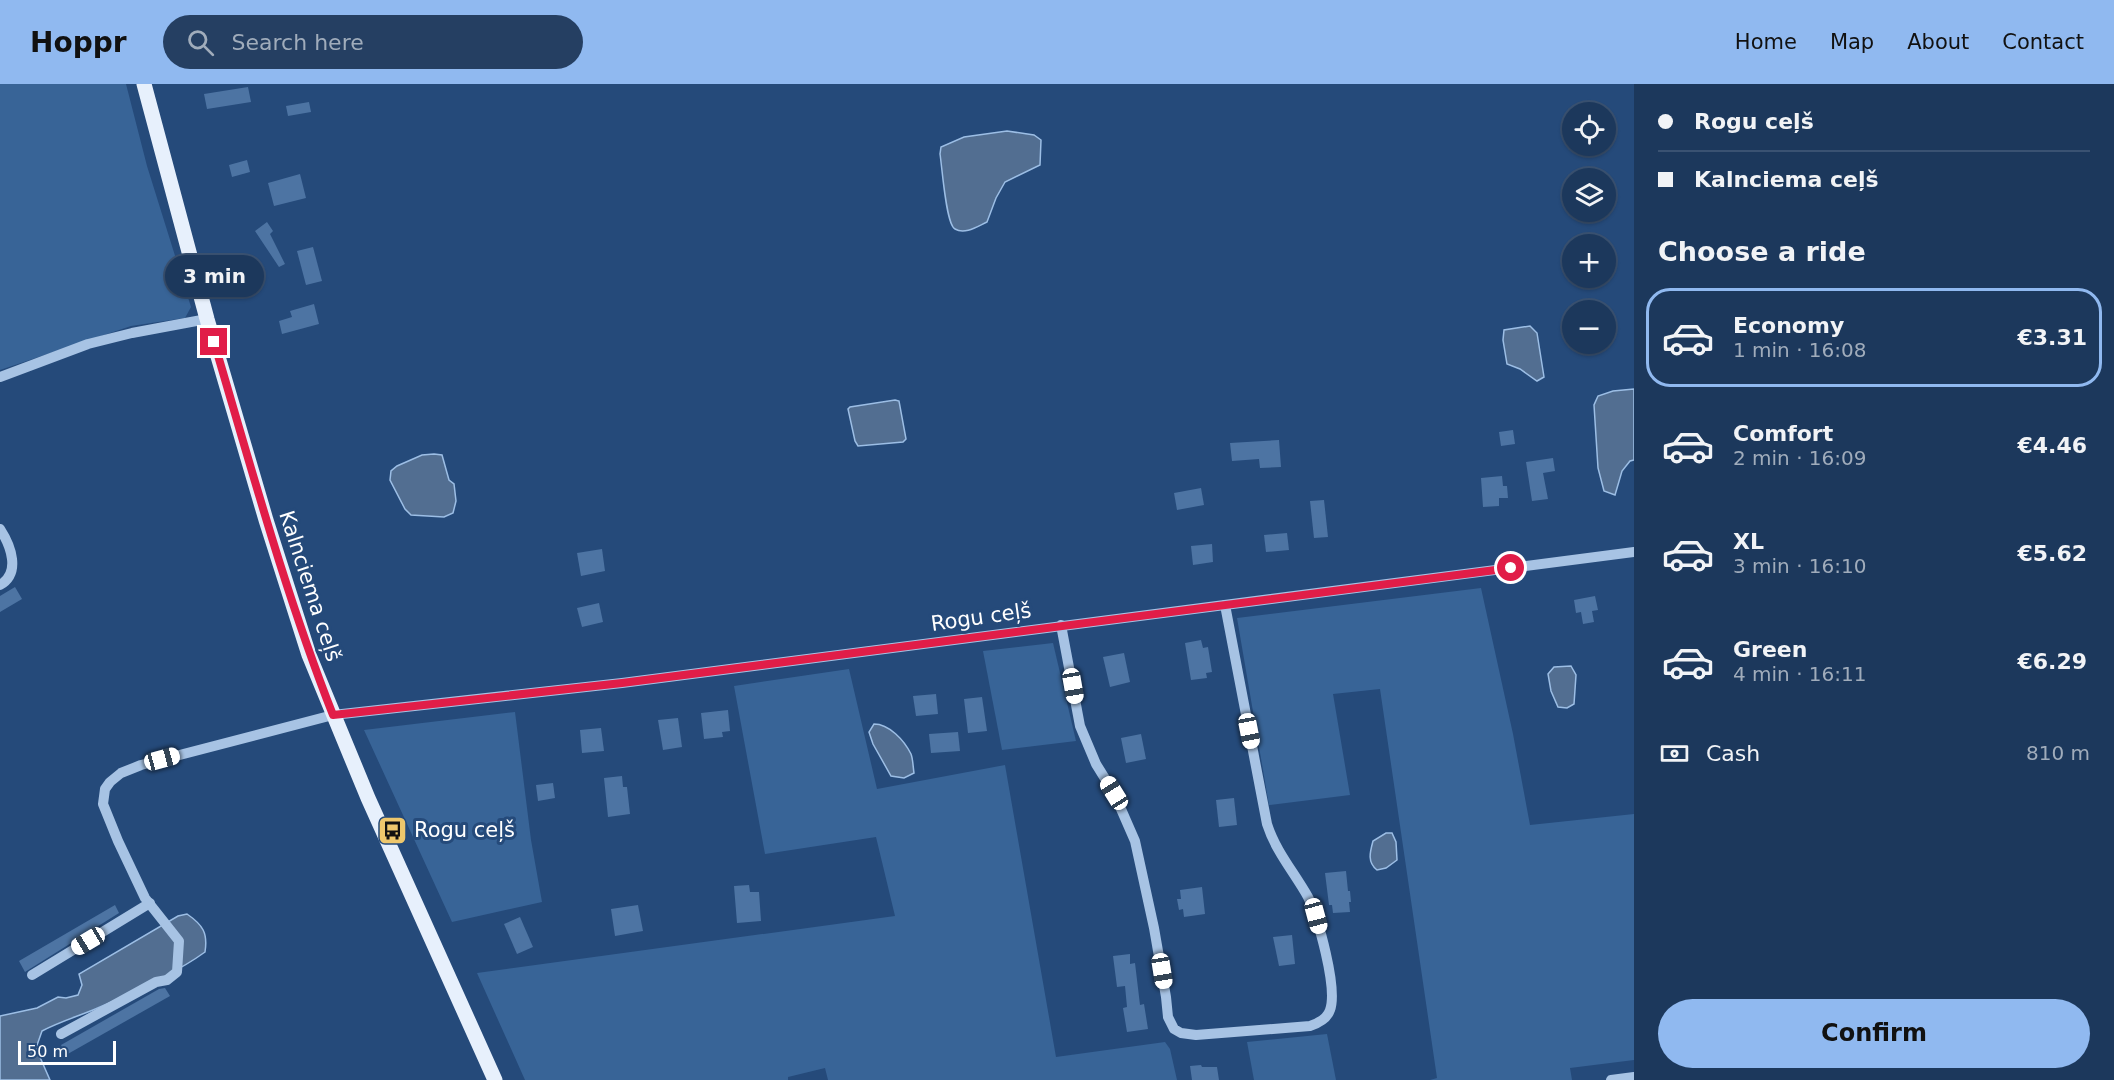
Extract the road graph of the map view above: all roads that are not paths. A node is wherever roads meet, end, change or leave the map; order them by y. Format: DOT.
graph roads {
  1 [pos="144,84"];
  2 [pos="207,320"];
  3 [pos="0,377"];
  4 [pos="0,529"];
  5 [pos="1634,552"];
  6 [pos="0,585"];
  7 [pos="1225,605"];
  8 [pos="1062,625"];
  9 [pos="333,715"];
  10 [pos="150,903"];
  11 [pos="32,975"];
  12 [pos="61,1034"];
  13 [pos="1634,1077"];
  14 [pos="495,1080"];
  15 [pos="1611,1080"];
  1 -- 2 [label="main road, Kalnciema ceļš"];
  2 -- 3 [label="street"];
  2 -- 9 [label="main road, Kalnciema ceļš"];
  4 -- 6 [label="street"];
  5 -- 7 [label="street, Rogu ceļš"];
  7 -- 8 [label="street, Rogu ceļš"];
  7 -- 8 [label="street"];
  8 -- 9 [label="street, Rogu ceļš"];
  9 -- 10 [label="street, Rogu ceļš"];
  9 -- 14 [label="main road, Kalnciema ceļš"];
  10 -- 11 [label="street"];
  10 -- 12 [label="street, Rogu ceļš"];
  13 -- 15 [label="street"];
}
